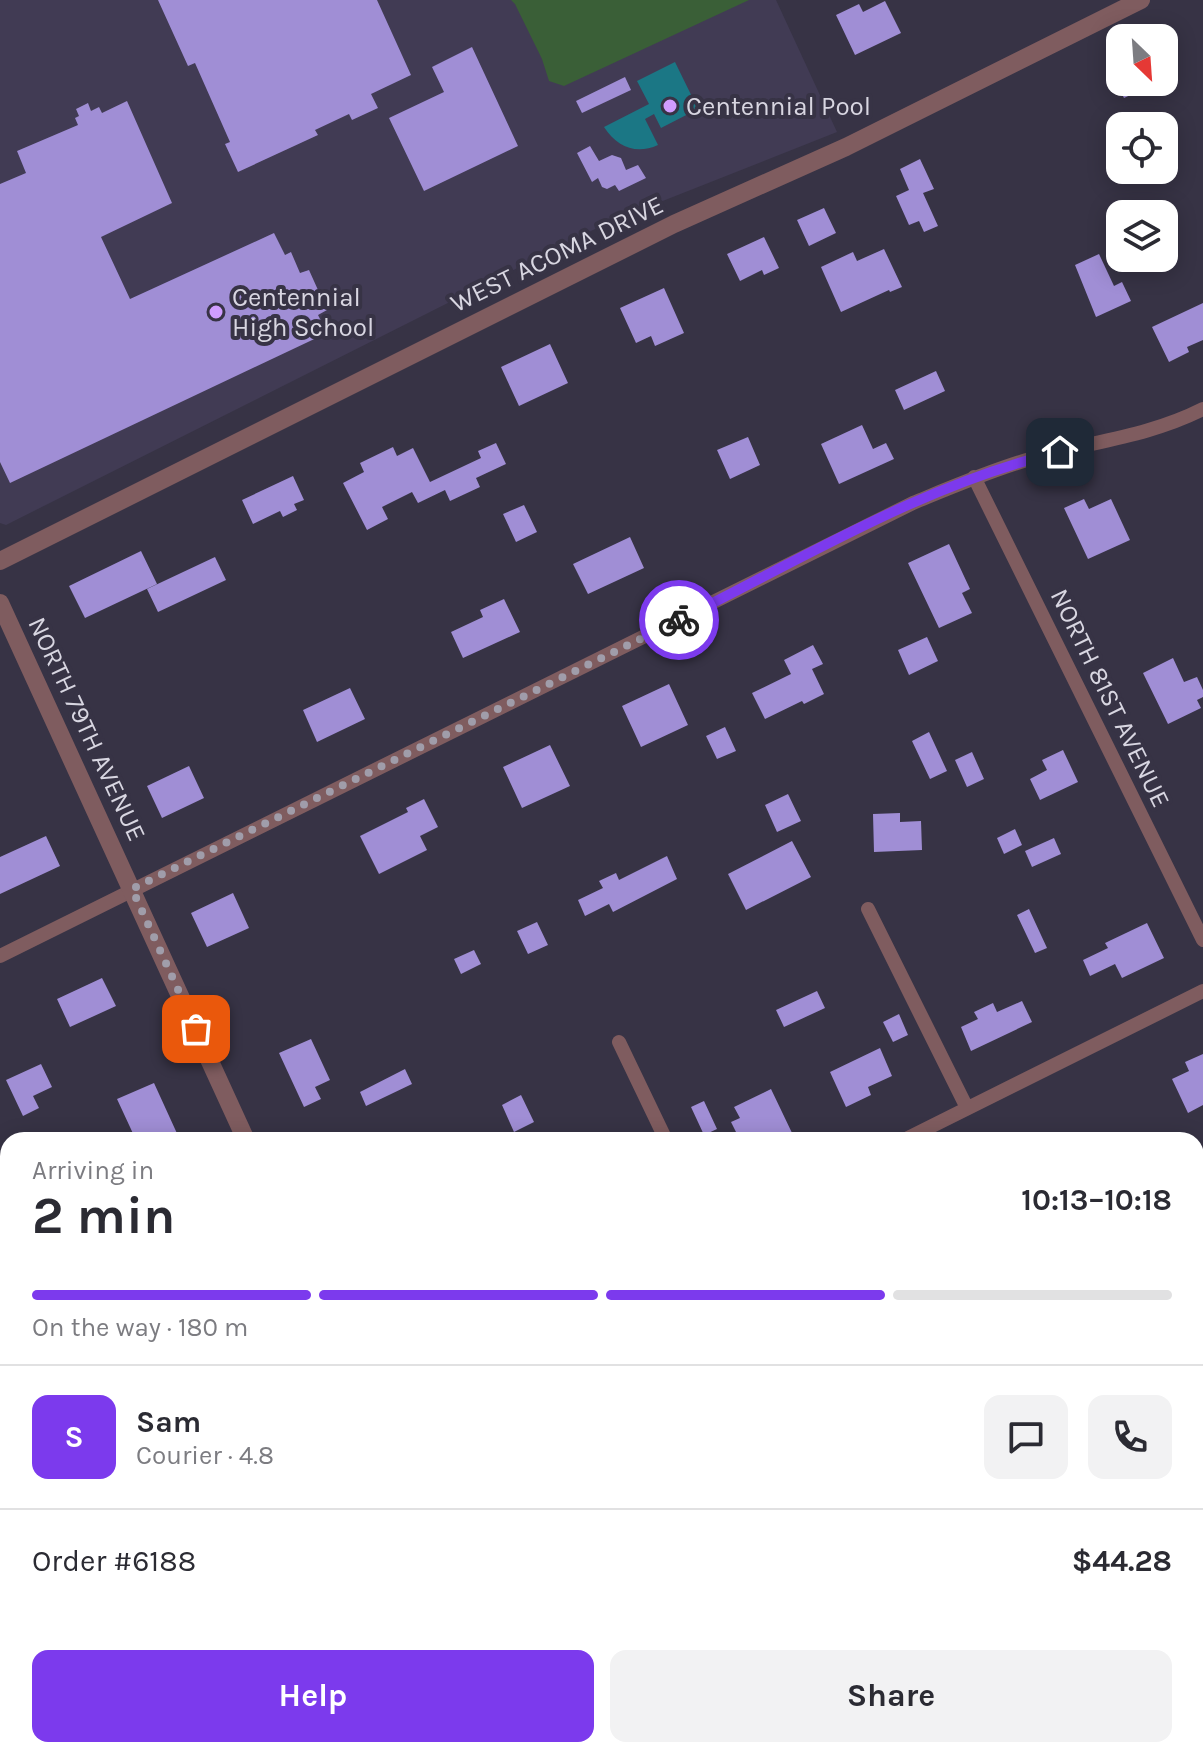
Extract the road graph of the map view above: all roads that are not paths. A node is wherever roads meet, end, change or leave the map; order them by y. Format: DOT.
graph roads {
  1 [pos="1141,0"];
  2 [pos="1203,409"];
  3 [pos="974,477"];
  4 [pos="0,561"];
  5 [pos="0,603"];
  6 [pos="132,889"];
  7 [pos="868,909"];
  8 [pos="1203,940"];
  9 [pos="0,956"];
  10 [pos="1203,991"];
  11 [pos="619,1042"];
  12 [pos="967,1108"];
  13 [pos="242,1132"];
  14 [pos="662,1132"];
  15 [pos="920,1132"];
  1 -- 4 [label="street, WEST ACOMA DRIVE"];
  2 -- 3 [label="street"];
  3 -- 6 [label="street"];
  3 -- 8 [label="street, NORTH 81ST AVENUE"];
  5 -- 6 [label="street, NORTH 79TH AVENUE"];
  6 -- 9 [label="street"];
  6 -- 13 [label="street, NORTH 79TH AVENUE"];
  7 -- 12 [label="street"];
  10 -- 12 [label="street"];
  11 -- 14 [label="street"];
  12 -- 15 [label="street"];
}
